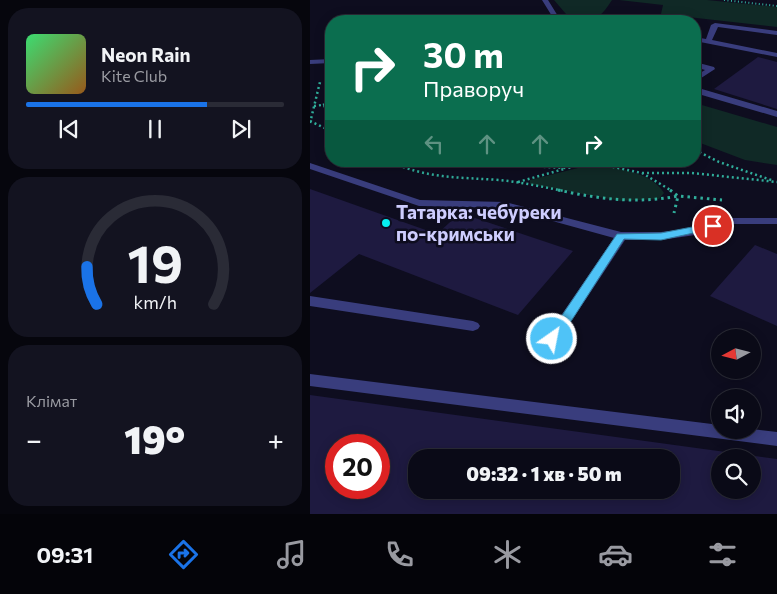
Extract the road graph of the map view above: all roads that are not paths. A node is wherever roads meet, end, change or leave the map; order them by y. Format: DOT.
graph roads {
  1 [pos="545,0"];
  2 [pos="554,15"];
  3 [pos="777,33"];
  4 [pos="701,40"];
  5 [pos="708,42"];
  6 [pos="777,55"];
  7 [pos="325,61"];
  8 [pos="310,62"];
  9 [pos="701,66"];
  10 [pos="701,76"];
  11 [pos="701,92"];
  12 [pos="777,114"];
  13 [pos="310,166"];
  14 [pos="777,221"];
  15 [pos="621,236"];
  16 [pos="310,301"];
  17 [pos="473,326"];
  18 [pos="552,339"];
  19 [pos="310,380"];
  20 [pos="777,439"];
  1 -- 2 [label="lane"];
  3 -- 5 [label="lane"];
  4 -- 5 [label="lane"];
  5 -- 6 [label="lane"];
  7 -- 8 [label="lane"];
  9 -- 10 [label="lane"];
  11 -- 12 [label="lane"];
  13 -- 15 [label="lane"];
  14 -- 15 [label="lane"];
  15 -- 18 [label="lane"];
  16 -- 17 [label="lane"];
  19 -- 20 [label="lane"];
}
